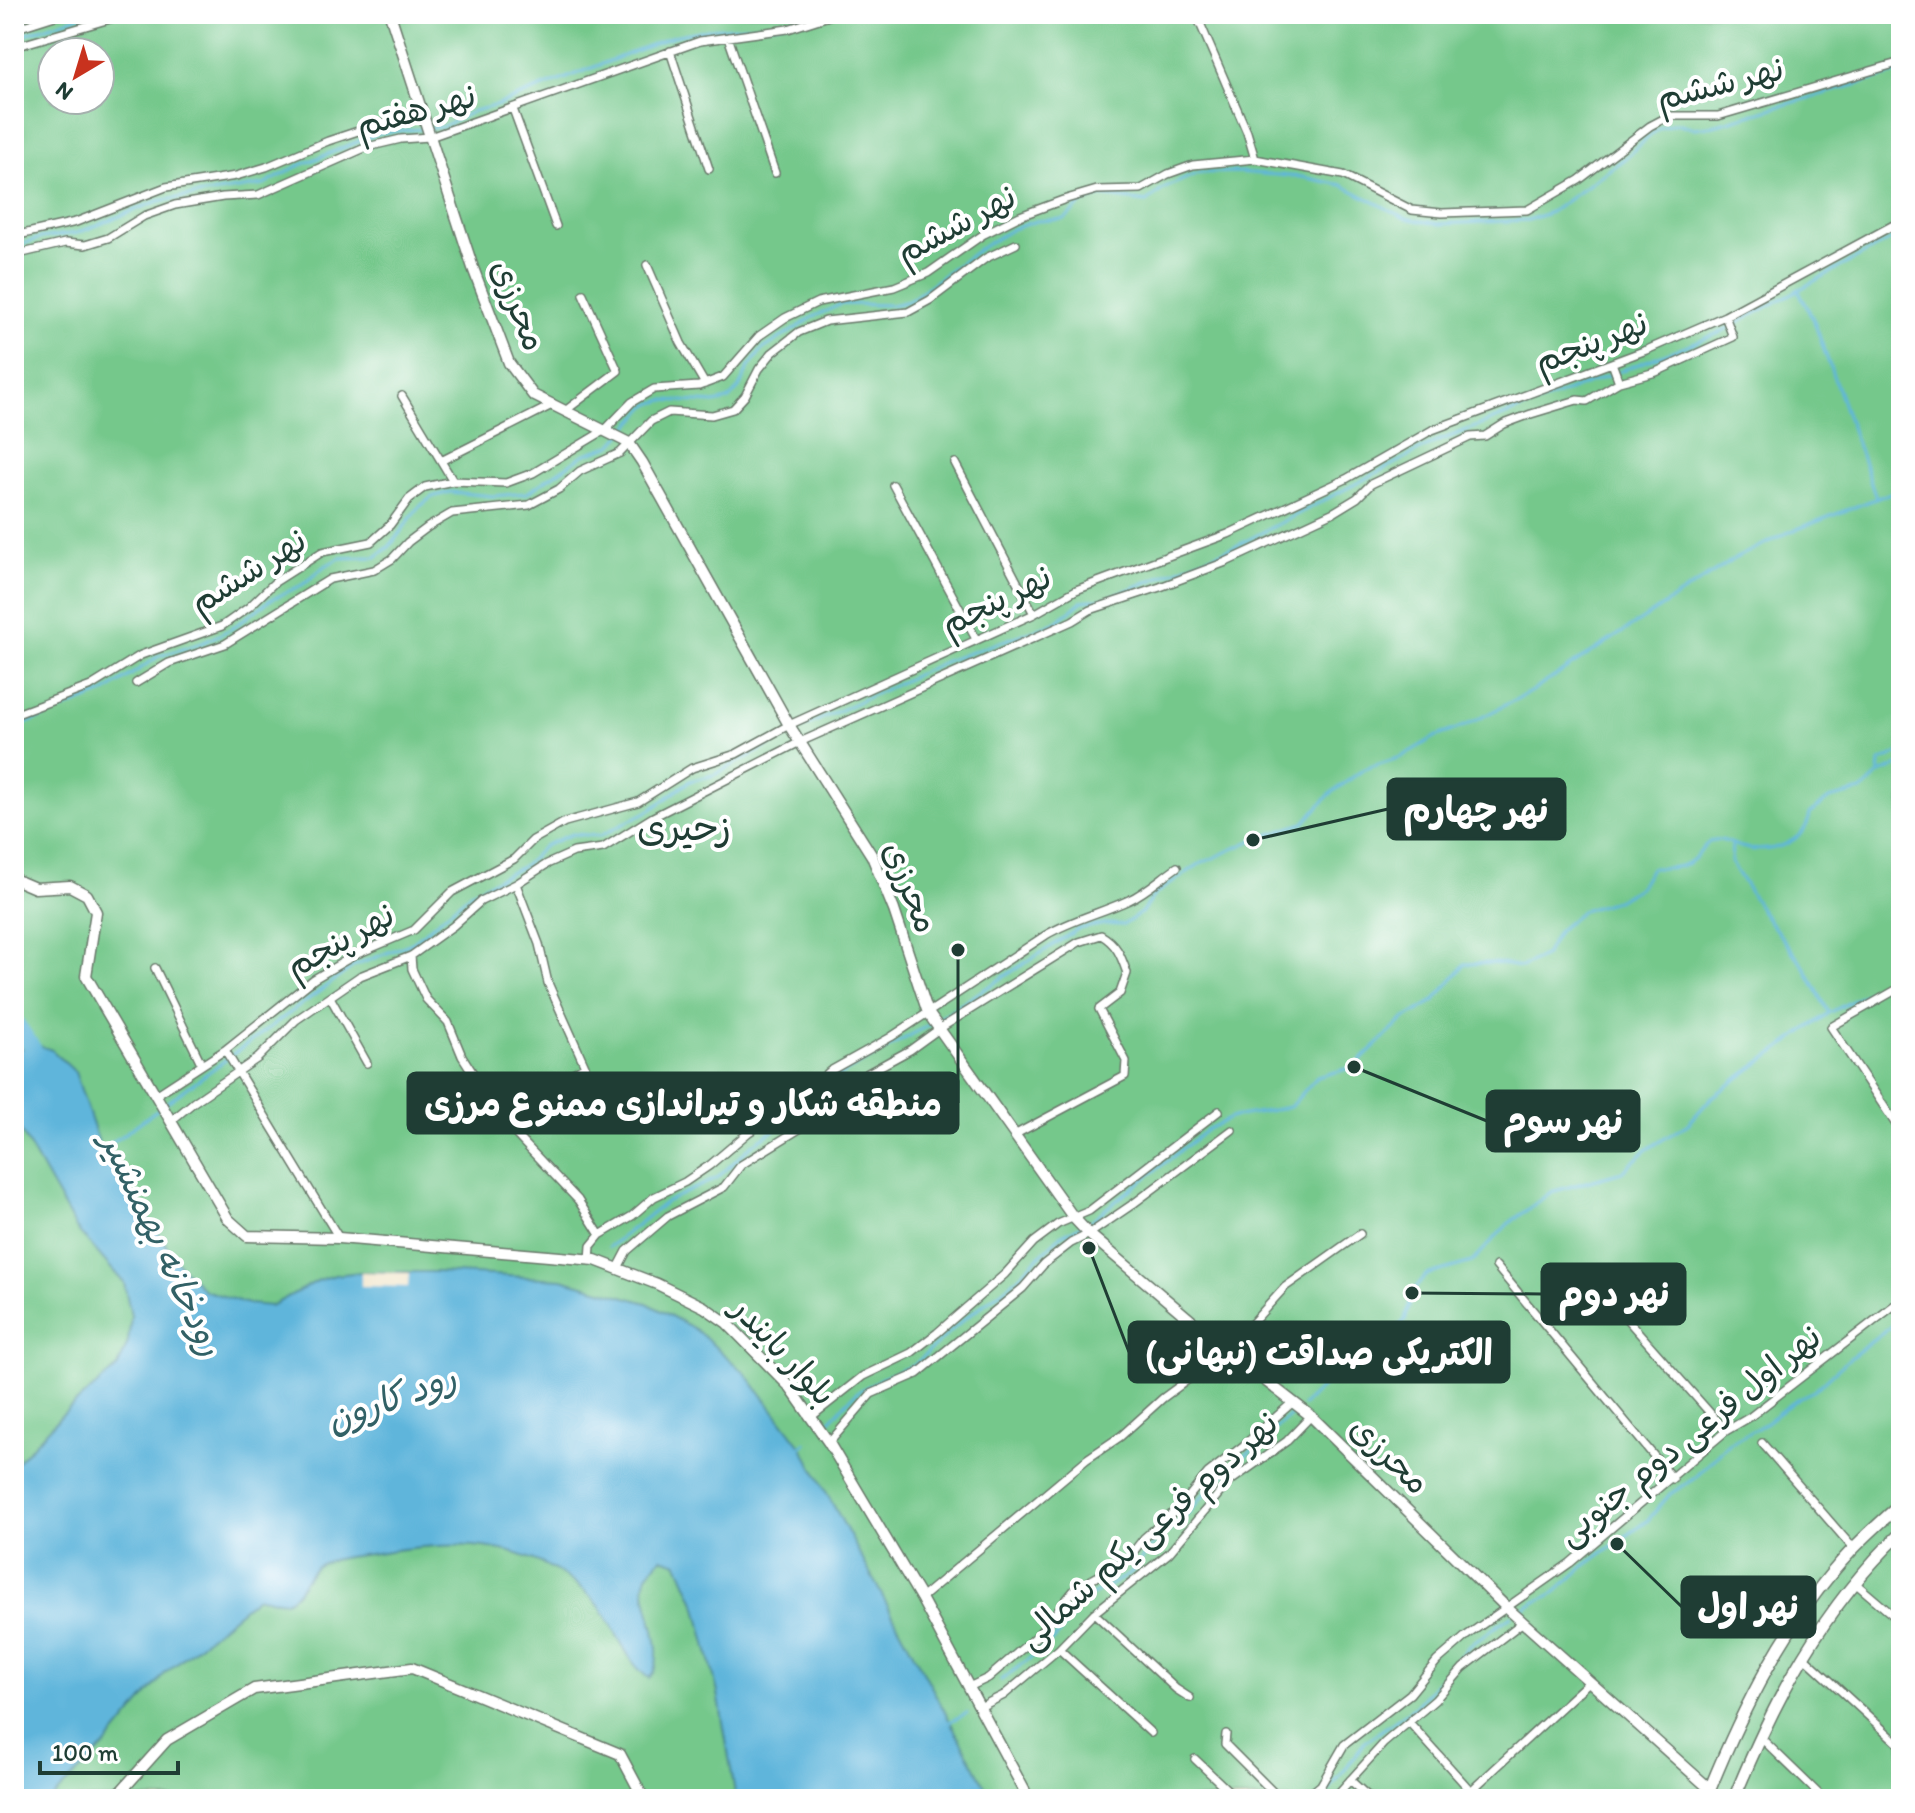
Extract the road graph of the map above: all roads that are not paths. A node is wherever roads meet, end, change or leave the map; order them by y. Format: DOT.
graph roads {
  1 [pos="61,14"];
  2 [pos="127,14"];
  3 [pos="390,14"];
  4 [pos="835,14"];
  5 [pos="1196,14"];
  6 [pos="14,29"];
  7 [pos="728,37"];
  8 [pos="14,47"];
  9 [pos="670,51"];
  10 [pos="1901,62"];
  11 [pos="513,109"];
  12 [pos="427,126"];
  13 [pos="1255,159"];
  14 [pos="709,169"];
  15 [pos="775,173"];
  16 [pos="1901,221"];
  17 [pos="556,226"];
  18 [pos="14,236"];
  19 [pos="1016,244"];
  20 [pos="14,255"];
  21 [pos="647,265"];
  22 [pos="583,294"];
  23 [pos="1726,319"];
  24 [pos="1613,366"];
  25 [pos="1618,380"];
  26 [pos="705,384"];
  27 [pos="402,396"];
  28 [pos="552,405"];
  29 [pos="565,411"];
  30 [pos="608,432"];
  31 [pos="626,442"];
  32 [pos="441,461"];
  33 [pos="955,463"];
  34 [pos="453,481"];
  35 [pos="893,485"];
  36 [pos="1034,614"];
  37 [pos="976,639"];
  38 [pos="136,683"];
  39 [pos="14,715"];
  40 [pos="794,733"];
  41 [pos="1177,867"];
  42 [pos="14,879"];
  43 [pos="516,884"];
  44 [pos="411,956"];
  45 [pos="155,968"];
  46 [pos="1901,987"];
  47 [pos="330,997"];
  48 [pos="934,1021"];
  49 [pos="226,1051"];
  50 [pos="367,1063"];
  51 [pos="202,1065"];
  52 [pos="238,1072"];
  53 [pos="157,1097"];
  54 [pos="1219,1111"];
  55 [pos="168,1117"];
  56 [pos="504,1122"];
  57 [pos="1232,1130"];
  58 [pos="1901,1132"];
  59 [pos="1016,1134"];
  60 [pos="1081,1226"];
  61 [pos="1360,1234"];
  62 [pos="600,1235"];
  63 [pos="339,1238"];
  64 [pos="590,1260"];
  65 [pos="1496,1266"];
  66 [pos="618,1268"];
  67 [pos="1585,1272"];
  68 [pos="1901,1300"];
  69 [pos="1227,1351"];
  70 [pos="1302,1409"];
  71 [pos="811,1417"];
  72 [pos="1726,1431"];
  73 [pos="829,1443"];
  74 [pos="1762,1443"];
  75 [pos="1673,1479"];
  76 [pos="1901,1504"];
  77 [pos="1901,1533"];
  78 [pos="1853,1548"];
  79 [pos="1854,1582"];
  80 [pos="921,1598"];
  81 [pos="1094,1613"];
  82 [pos="1514,1615"];
  83 [pos="1901,1622"];
  84 [pos="1059,1649"];
  85 [pos="1803,1656"];
  86 [pos="1590,1681"];
  87 [pos="969,1687"];
  88 [pos="1190,1698"];
  89 [pos="980,1707"];
  90 [pos="1409,1722"];
  91 [pos="1151,1733"];
  92 [pos="1226,1734"];
  93 [pos="1760,1737"];
  94 [pos="1901,1746"];
  95 [pos="1195,1759"];
  96 [pos="1350,1780"];
  97 [pos="1470,1790"];
  98 [pos="1708,1794"];
  99 [pos="114,1799"];
  100 [pos="644,1799"];
  101 [pos="1029,1799"];
  102 [pos="1237,1799"];
  103 [pos="1280,1799"];
  104 [pos="1304,1799"];
  105 [pos="1333,1799"];
  106 [pos="1371,1799"];
  107 [pos="1462,1799"];
  108 [pos="1732,1799"];
  109 [pos="1824,1799"];
  1 -- 6 [label="street"];
  2 -- 8 [label="street"];
  3 -- 12 [label="street, محرزی"];
  4 -- 7 [label="street, نهر هفتم"];
  5 -- 13 [label="street"];
  7 -- 9 [label="street, نهر هفتم"];
  7 -- 15 [label="street"];
  9 -- 11 [label="street, نهر هفتم"];
  9 -- 14 [label="street"];
  10 -- 13 [label="street, نهر ششم"];
  11 -- 12 [label="street, نهر هفتم"];
  11 -- 17 [label="street"];
  12 -- 18 [label="street"];
  12 -- 20 [label="street, نهر هفتم"];
  12 -- 28 [label="street, محرزی"];
  13 -- 26 [label="street, نهر ششم"];
  16 -- 23 [label="street, نهر پنجم"];
  19 -- 31 [label="street"];
  21 -- 26 [label="street"];
  22 -- 29 [label="street"];
  23 -- 24 [label="street, نهر پنجم"];
  23 -- 25 [label="street, نهر پنجم"];
  24 -- 25 [label="street"];
  24 -- 36 [label="street, نهر پنجم"];
  25 -- 40 [label="street, نهر پنجم"];
  26 -- 30 [label="street, نهر ششم"];
  27 -- 32 [label="street"];
  28 -- 29 [label="street, محرزی"];
  28 -- 32 [label="street"];
  29 -- 30 [label="street, محرزی"];
  30 -- 31 [label="street, محرزی"];
  30 -- 34 [label="street, نهر ششم"];
  31 -- 38 [label="street"];
  31 -- 40 [label="street, محرزی"];
  32 -- 34 [label="street"];
  33 -- 36 [label="street"];
  34 -- 39 [label="street, نهر ششم"];
  35 -- 37 [label="street"];
  36 -- 37 [label="street, نهر پنجم"];
  37 -- 40 [label="street, نهر پنجم"];
  40 -- 43 [label="street, نهر پنجم"];
  40 -- 48 [label="street, محرزی"];
  40 -- 49 [label="street, نهر پنجم"];
  41 -- 48 [label="street"];
  42 -- 53 [label="street"];
  43 -- 44 [label="street, نهر پنجم"];
  43 -- 56 [label="street"];
  44 -- 47 [label="street, نهر پنجم"];
  44 -- 56 [label="street"];
  45 -- 51 [label="street"];
  46 -- 58 [label="street"];
  47 -- 50 [label="street"];
  47 -- 52 [label="street, نهر پنجم"];
  48 -- 59 [label="street, محرزی"];
  48 -- 59 [label="street"];
  48 -- 62 [label="street"];
  48 -- 66 [label="street"];
  49 -- 51 [label="street, نهر پنجم"];
  49 -- 52 [label="street"];
  51 -- 53 [label="street, نهر پنجم"];
  52 -- 55 [label="street, نهر پنجم"];
  52 -- 63 [label="street"];
  53 -- 55 [label="street"];
  54 -- 60 [label="street"];
  55 -- 63 [label="street, بلوار بایندر"];
  56 -- 62 [label="street"];
  57 -- 60 [label="street"];
  59 -- 60 [label="street, محرزی"];
  60 -- 69 [label="street, محرزی"];
  60 -- 71 [label="street"];
  60 -- 73 [label="street"];
  61 -- 69 [label="street"];
  62 -- 64 [label="street"];
  63 -- 64 [label="street, بلوار بایندر"];
  64 -- 66 [label="street, بلوار بایندر"];
  65 -- 75 [label="street"];
  66 -- 71 [label="street, بلوار بایندر"];
  67 -- 72 [label="street"];
  68 -- 72 [label="street, نهر اول فرعی دوم جنوبی"];
  69 -- 70 [label="street, محرزی"];
  69 -- 80 [label="street"];
  70 -- 81 [label="street, نهر دوم فرعی یکم شمالی"];
  70 -- 82 [label="street, محرزی"];
  70 -- 87 [label="street"];
  71 -- 73 [label="street, بلوار بایندر"];
  72 -- 75 [label="street, نهر اول فرعی دوم جنوبی"];
  73 -- 80 [label="street, بلوار بایندر"];
  74 -- 78 [label="street"];
  75 -- 82 [label="street, نهر اول فرعی دوم جنوبی"];
  76 -- 78 [label="main road"];
  77 -- 79 [label="main road"];
  78 -- 98 [label="main road"];
  79 -- 83 [label="street"];
  79 -- 85 [label="main road"];
  80 -- 87 [label="street, بلوار بایندر"];
  81 -- 84 [label="street, نهر دوم فرعی یکم شمالی"];
  81 -- 88 [label="street"];
  82 -- 86 [label="street, محرزی"];
  82 -- 90 [label="street"];
  82 -- 104 [label="street"];
  84 -- 89 [label="street, نهر دوم فرعی یکم شمالی"];
  84 -- 91 [label="street"];
  85 -- 93 [label="main road"];
  85 -- 94 [label="street"];
  86 -- 97 [label="street"];
  86 -- 98 [label="street, محرزی"];
  87 -- 89 [label="street, بلوار بایندر"];
  89 -- 101 [label="street, بلوار بایندر"];
  90 -- 96 [label="street"];
  90 -- 97 [label="street"];
  92 -- 103 [label="street"];
  93 -- 108 [label="main road"];
  93 -- 109 [label="street"];
  95 -- 102 [label="street"];
  96 -- 105 [label="street"];
  96 -- 106 [label="street"];
  97 -- 107 [label="street"];
  98 -- 108 [label="main road"];
  99 -- 100 [label="street"];
}
